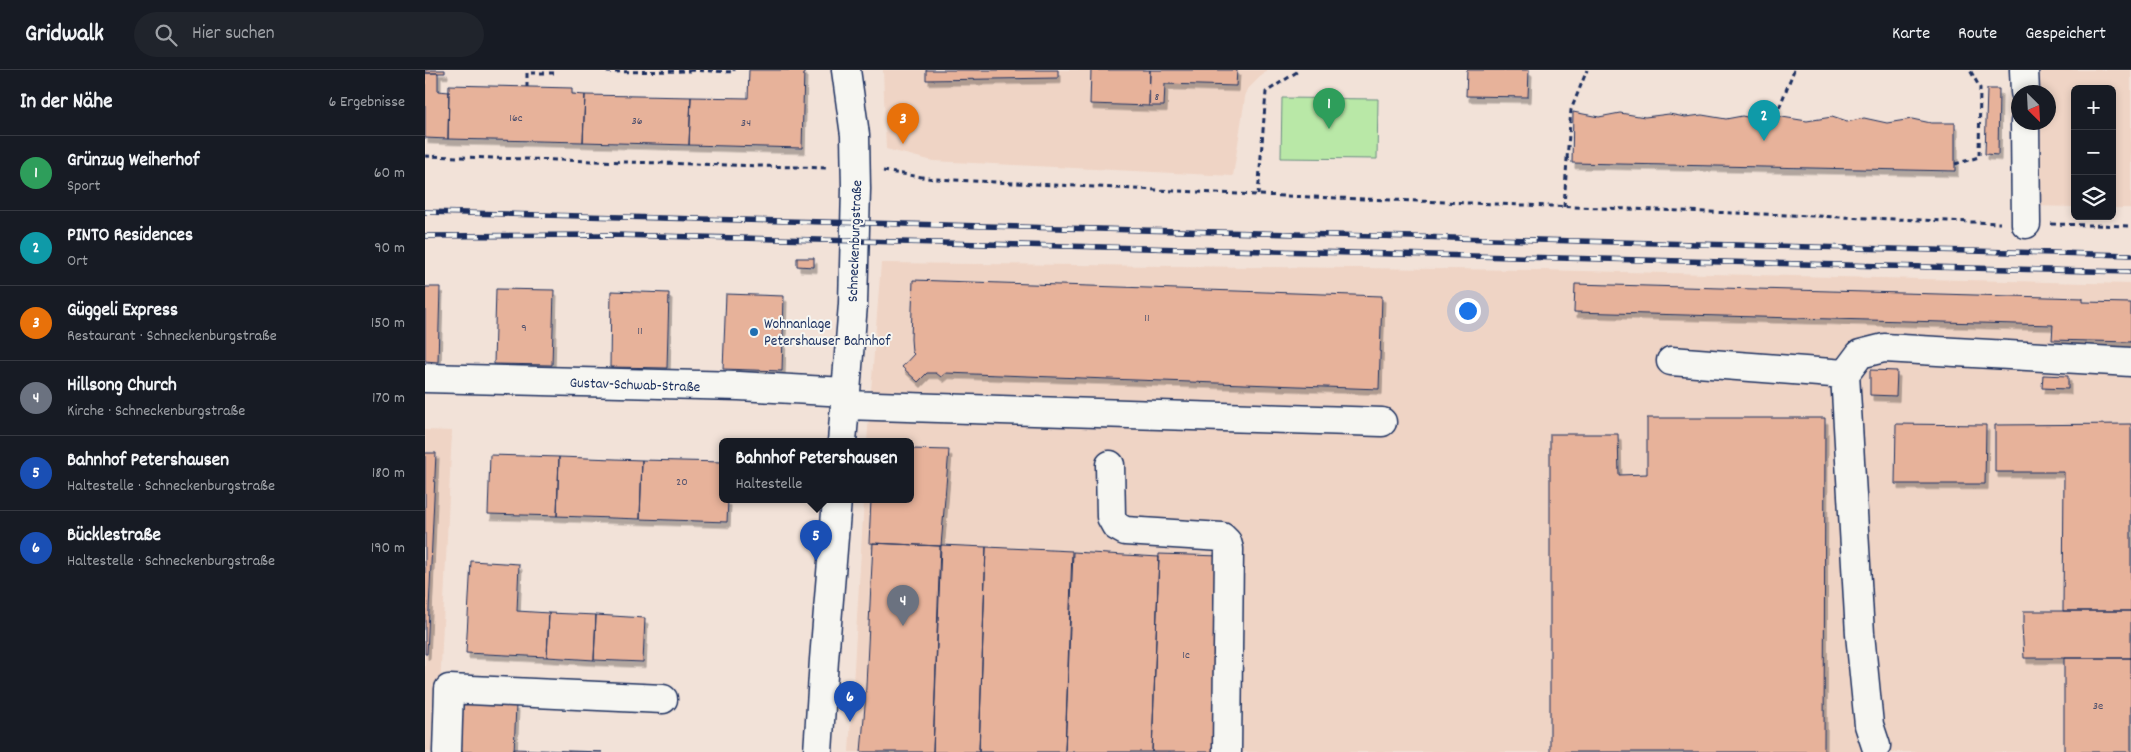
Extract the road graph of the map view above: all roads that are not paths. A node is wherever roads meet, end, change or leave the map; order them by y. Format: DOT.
graph roads {
  1 [pos="846,70"];
  2 [pos="2024,70"];
  3 [pos="2025,85"];
  4 [pos="2025,130"];
  5 [pos="2026,224"];
  6 [pos="1671,360"];
  7 [pos="2131,362"];
  8 [pos="1845,374"];
  9 [pos="425,378"];
  10 [pos="845,398"];
  11 [pos="1382,422"];
  12 [pos="842,438"];
  13 [pos="1110,465"];
  14 [pos="837,503"];
  15 [pos="663,699"];
  16 [pos="1876,746"];
  17 [pos="447,752"];
  18 [pos="818,752"];
  19 [pos="1227,752"];
  1 -- 10 [label="street, Schneckenburgstraße"];
  2 -- 3 [label="street"];
  4 -- 5 [label="street"];
  6 -- 8 [label="street"];
  7 -- 8 [label="street"];
  8 -- 16 [label="street"];
  9 -- 10 [label="street, Gustav-Schwab-Straße"];
  10 -- 11 [label="street, Gustav-Schwab-Straße"];
  10 -- 12 [label="street, Schneckenburgstraße"];
  13 -- 19 [label="street"];
  14 -- 18 [label="street"];
  15 -- 17 [label="street"];
}
